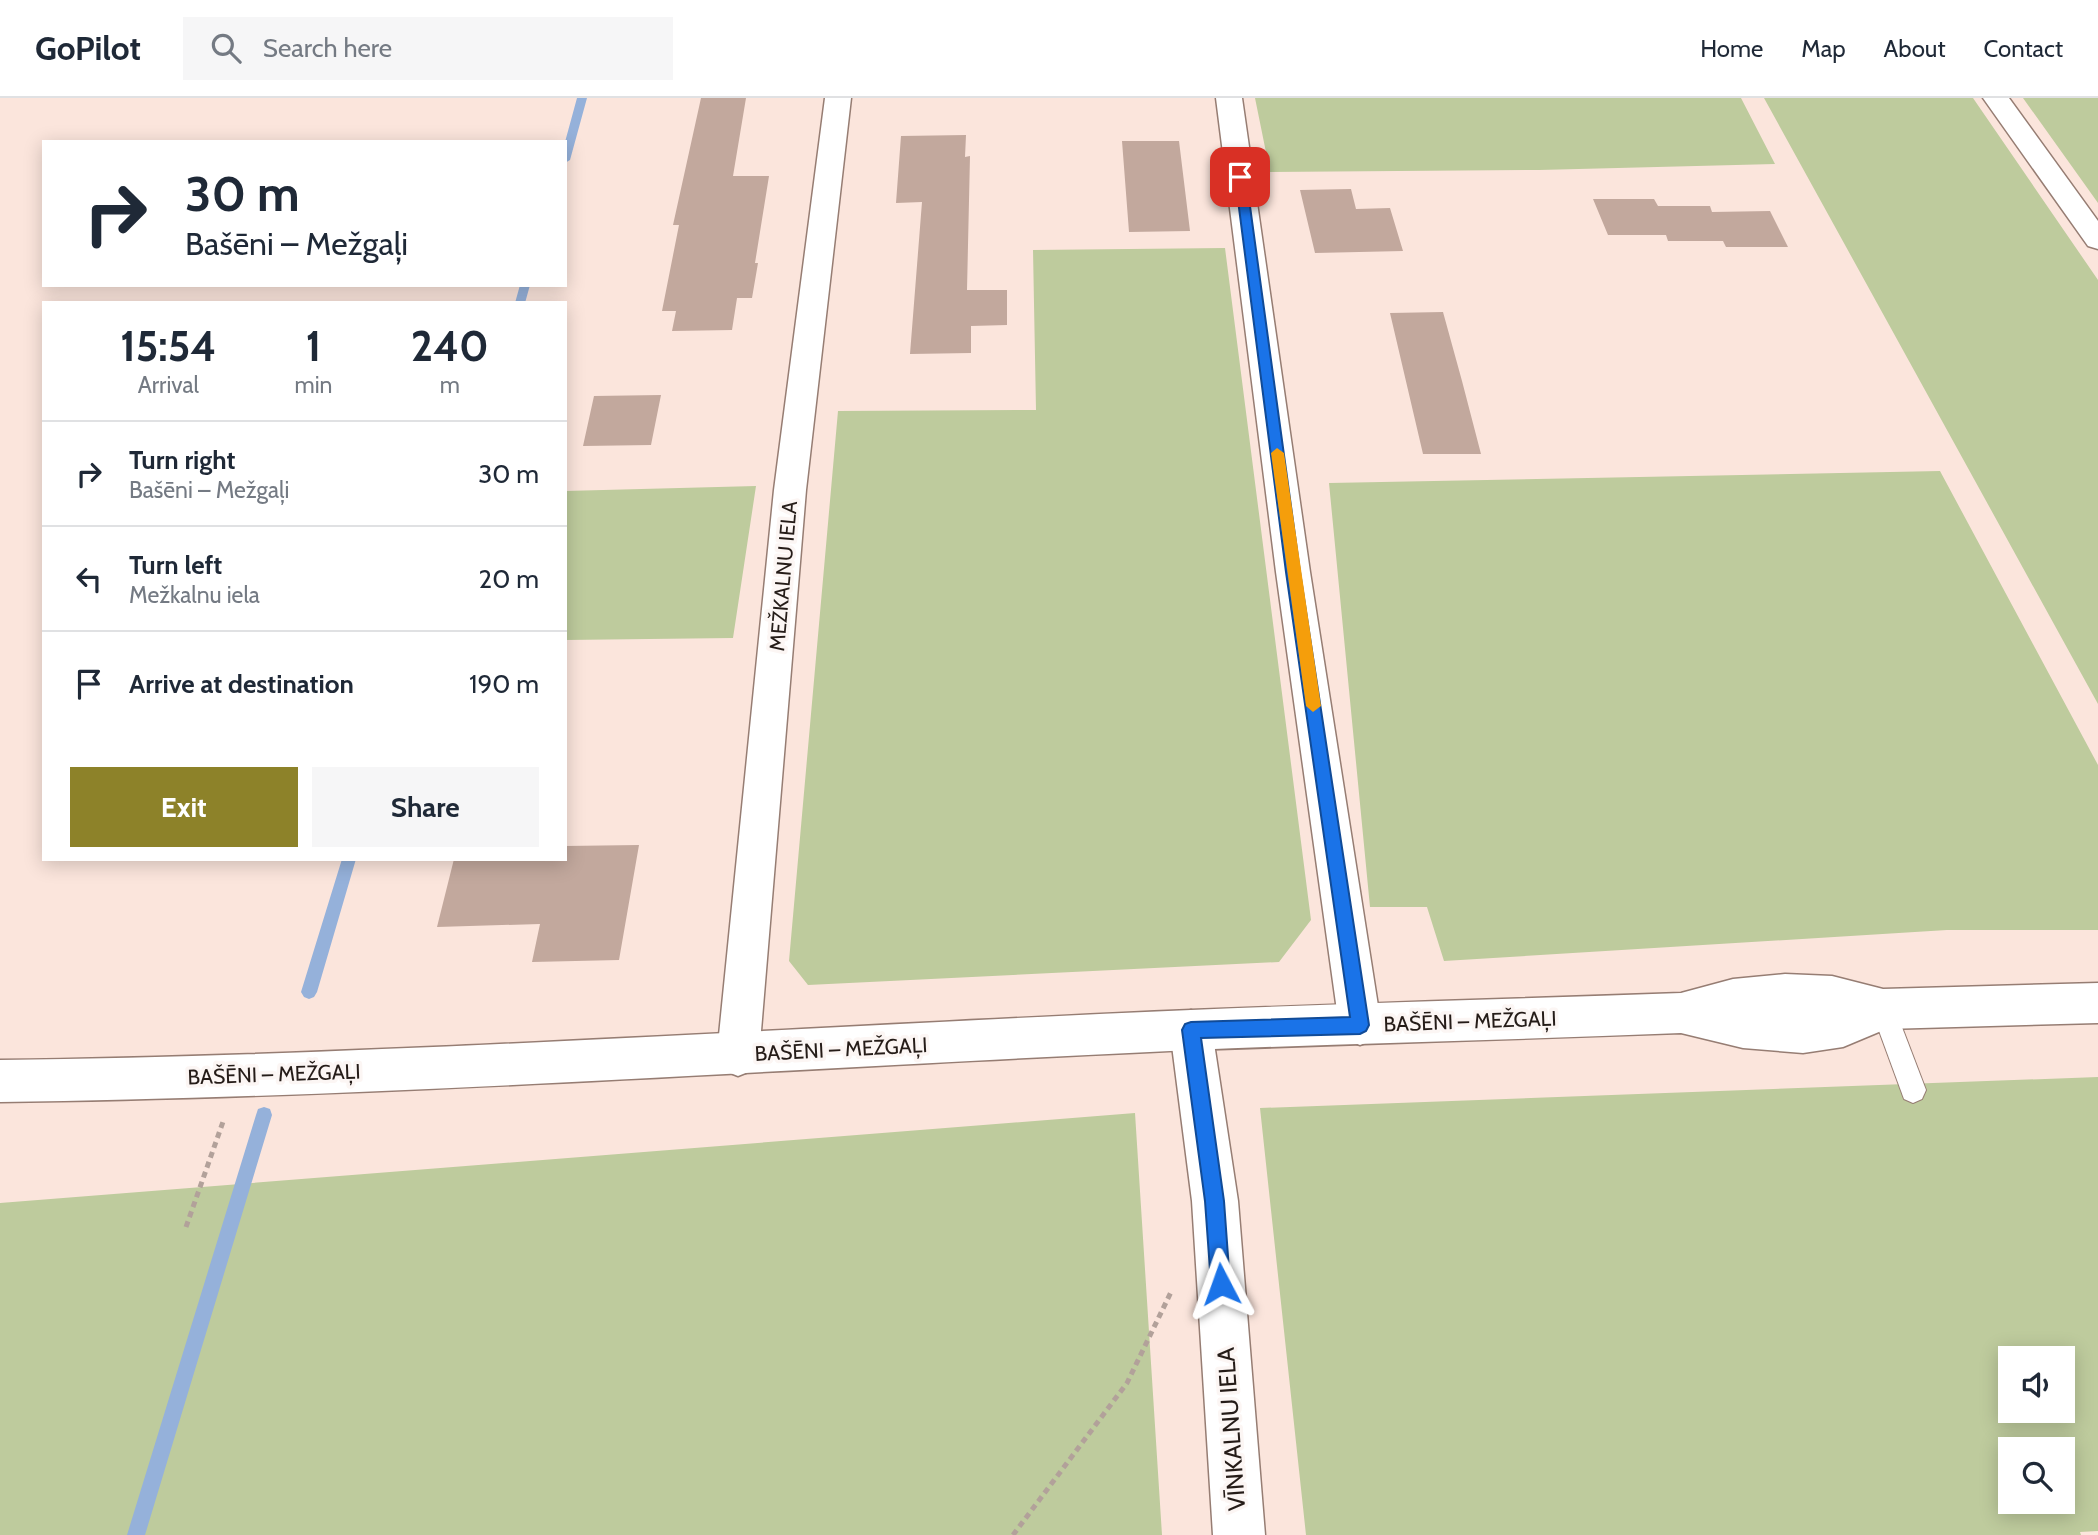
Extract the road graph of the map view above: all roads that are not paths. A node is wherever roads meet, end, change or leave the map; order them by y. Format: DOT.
graph roads {
  1 [pos="838,98"];
  2 [pos="1229,98"];
  3 [pos="1996,98"];
  4 [pos="2098,240"];
  5 [pos="2098,1003"];
  6 [pos="1883,1009"];
  7 [pos="1360,1025"];
  8 [pos="1191,1030"];
  9 [pos="738,1055"];
  10 [pos="0,1081"];
  11 [pos="1913,1090"];
  12 [pos="1239,1535"];
  1 -- 9 [label="street, MEŽKALNU IELA"];
  2 -- 7 [label="street"];
  3 -- 4 [label="street"];
  5 -- 6 [label="street, BAŠĒNI – MEŽGAĻI"];
  6 -- 7 [label="street, BAŠĒNI – MEŽGAĻI"];
  6 -- 11 [label="lane"];
  7 -- 8 [label="street, BAŠĒNI – MEŽGAĻI"];
  8 -- 9 [label="street, BAŠĒNI – MEŽGAĻI"];
  8 -- 12 [label="street, VĪNKALNU IELA"];
  9 -- 10 [label="street, BAŠĒNI – MEŽGAĻI"];
}
